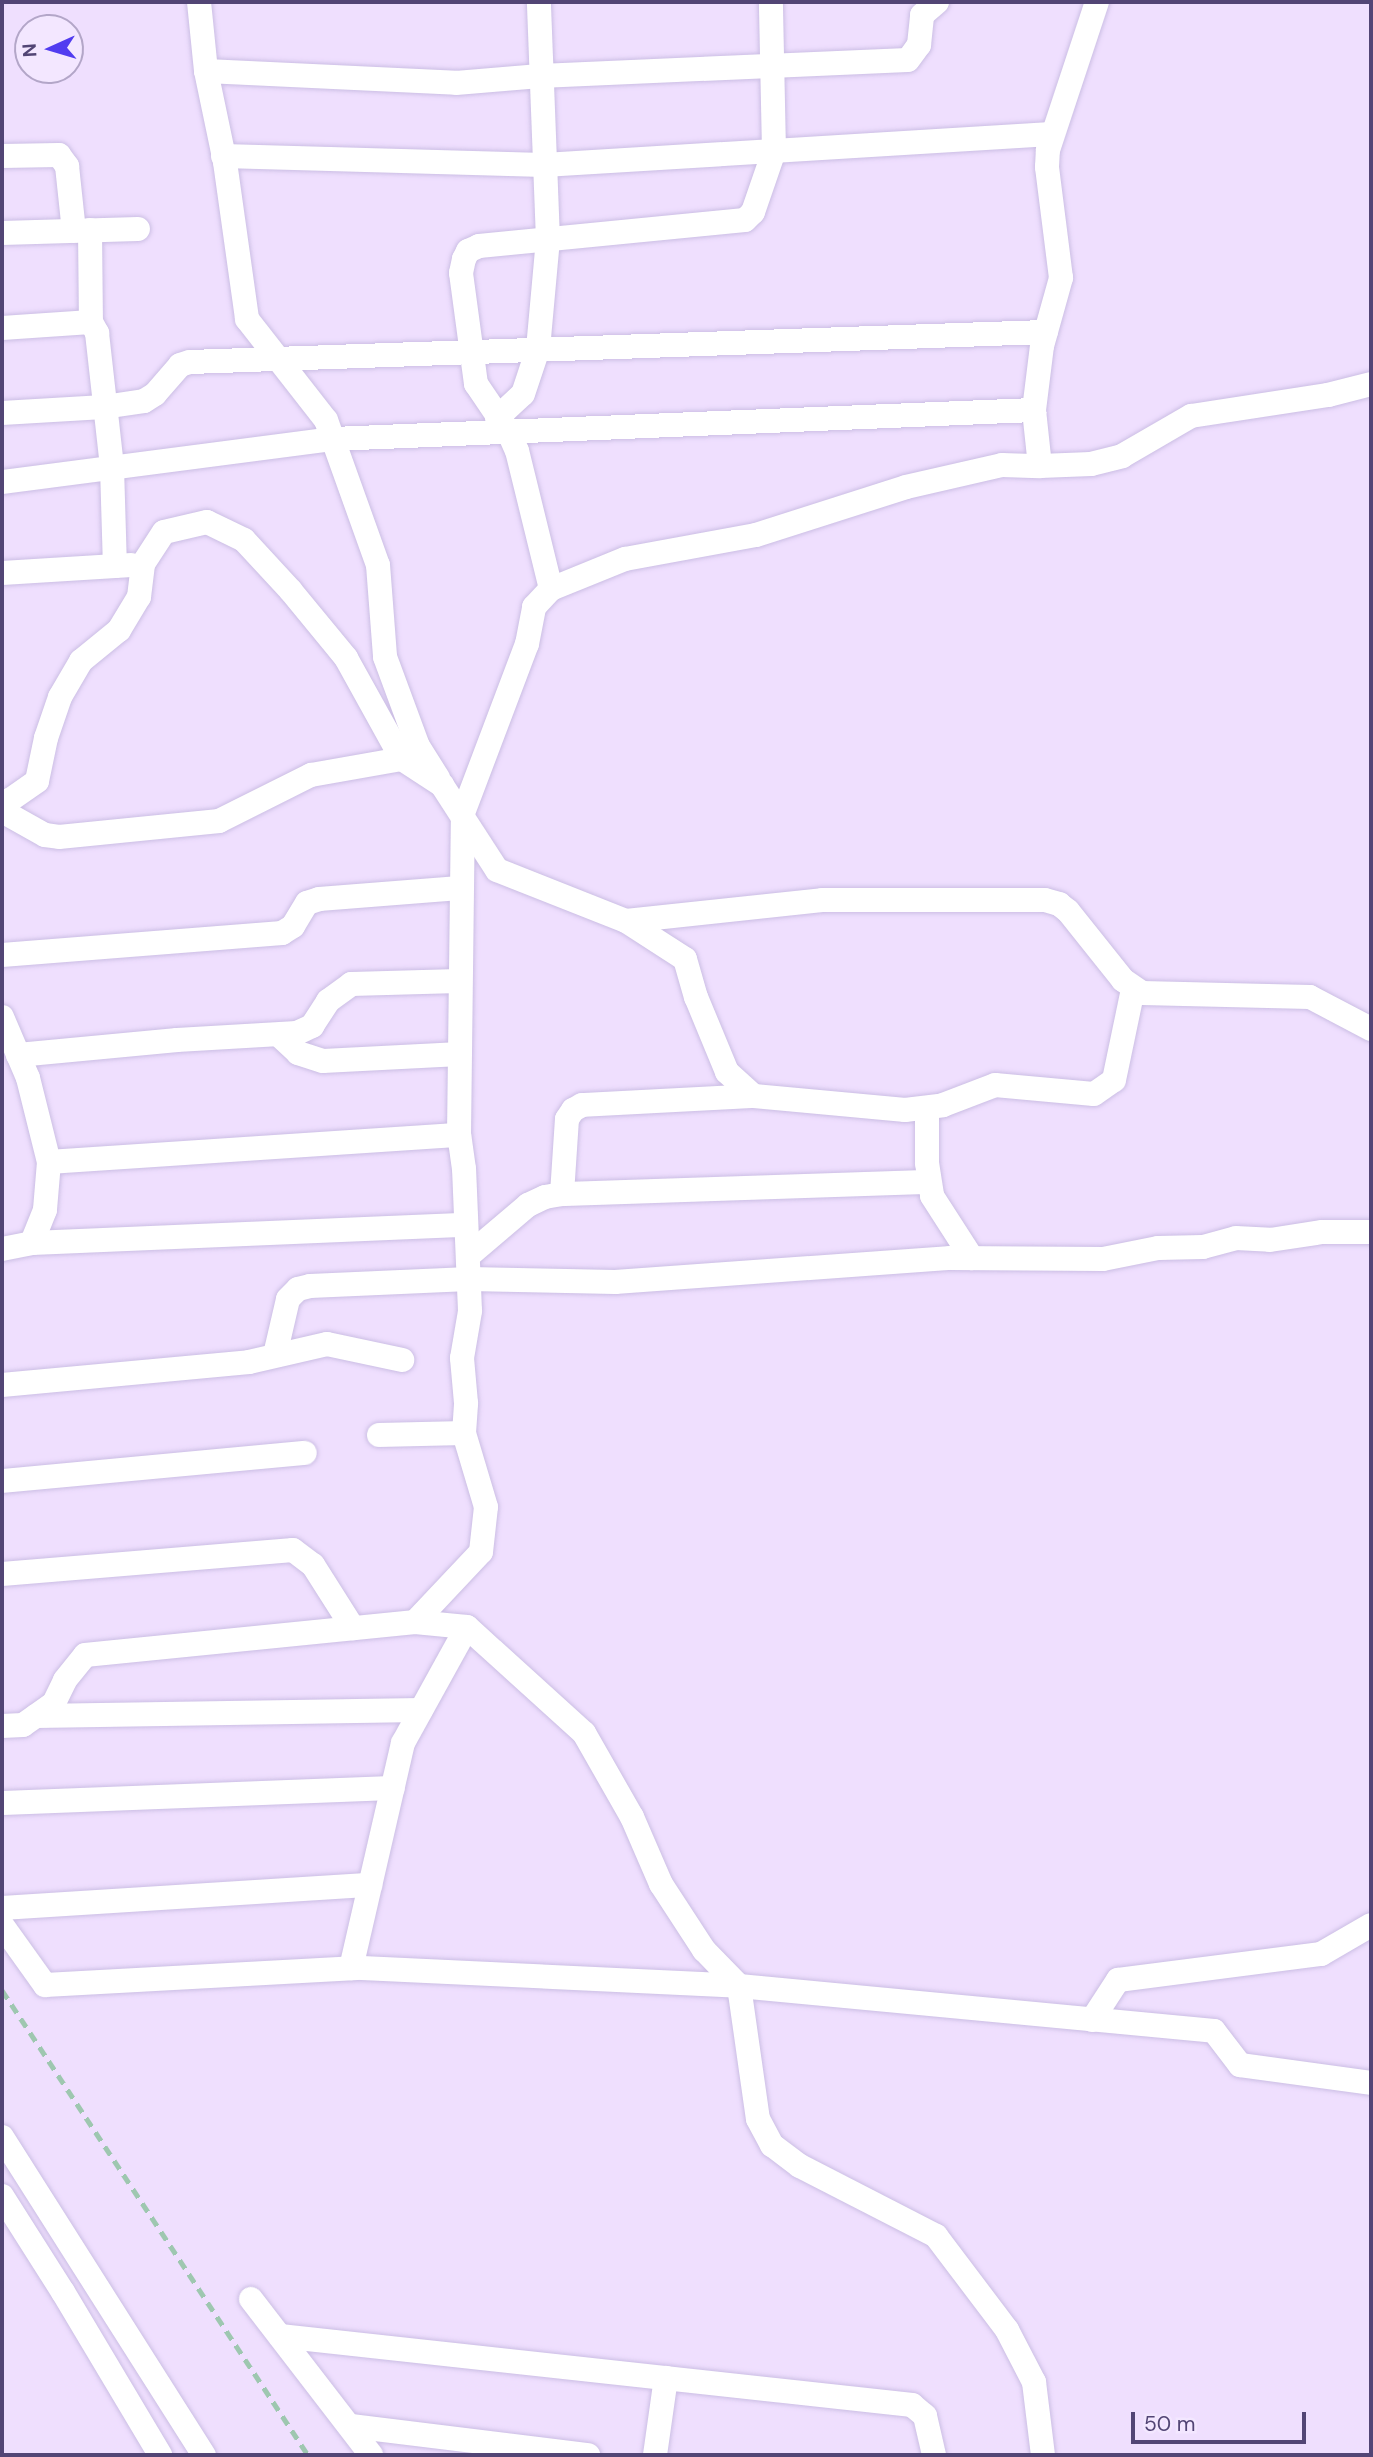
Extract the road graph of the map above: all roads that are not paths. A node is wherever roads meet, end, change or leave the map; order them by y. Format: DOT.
graph roads {
  1 [pos="199,2"];
  2 [pos="538,2"];
  3 [pos="771,2"];
  4 [pos="937,2"];
  5 [pos="1097,2"];
  6 [pos="772,66"];
  7 [pos="206,71"];
  8 [pos="540,76"];
  9 [pos="1051,134"];
  10 [pos="774,151"];
  11 [pos="2,156"];
  12 [pos="223,156"];
  13 [pos="544,165"];
  14 [pos="138,229"];
  15 [pos="82,230"];
  16 [pos="2,233"];
  17 [pos="548,240"];
  18 [pos="91,322"];
  19 [pos="2,328"];
  20 [pos="1045,332"];
  21 [pos="538,349"];
  22 [pos="470,352"];
  23 [pos="275,359"];
  24 [pos="1371,384"];
  25 [pos="104,407"];
  26 [pos="1034,410"];
  27 [pos="2,413"];
  28 [pos="503,424"];
  29 [pos="333,439"];
  30 [pos="1040,466"];
  31 [pos="112,467"];
  32 [pos="2,482"];
  33 [pos="143,564"];
  34 [pos="115,566"];
  35 [pos="2,573"];
  36 [pos="551,589"];
  37 [pos="402,759"];
  38 [pos="442,785"];
  39 [pos="2,811"];
  40 [pos="463,813"];
  41 [pos="460,888"];
  42 [pos="626,921"];
  43 [pos="2,955"];
  44 [pos="459,981"];
  45 [pos="1133,989"];
  46 [pos="2,1017"];
  47 [pos="1371,1029"];
  48 [pos="280,1035"];
  49 [pos="460,1054"];
  50 [pos="18,1055"];
  51 [pos="754,1096"];
  52 [pos="927,1110"];
  53 [pos="459,1135"];
  54 [pos="49,1162"];
  55 [pos="928,1182"];
  56 [pos="562,1194"];
  57 [pos="466,1225"];
  58 [pos="1371,1232"];
  59 [pos="32,1243"];
  60 [pos="2,1249"];
  61 [pos="972,1258"];
  62 [pos="468,1268"];
  63 [pos="275,1355"];
  64 [pos="402,1360"];
  65 [pos="2,1385"];
  66 [pos="464,1433"];
  67 [pos="379,1435"];
  68 [pos="305,1453"];
  69 [pos="2,1481"];
  70 [pos="2,1574"];
  71 [pos="415,1622"];
  72 [pos="353,1628"];
  73 [pos="467,1628"];
  74 [pos="421,1710"];
  75 [pos="36,1716"];
  76 [pos="2,1726"];
  77 [pos="393,1787"];
  78 [pos="2,1803"];
  79 [pos="370,1885"];
  80 [pos="2,1908"];
  81 [pos="2,1925"];
  82 [pos="1371,1926"];
  83 [pos="351,1968"];
  84 [pos="739,1986"];
  85 [pos="1092,2020"];
  86 [pos="1371,2083"];
  87 [pos="2,2137"];
  88 [pos="2,2196"];
  89 [pos="251,2300"];
  90 [pos="280,2336"];
  91 [pos="666,2378"];
  92 [pos="351,2426"];
  93 [pos="160,2455"];
  94 [pos="204,2455"];
  95 [pos="371,2455"];
  96 [pos="588,2455"];
  97 [pos="655,2455"];
  98 [pos="934,2455"];
  99 [pos="1043,2455"];
  1 -- 7 [label="street"];
  2 -- 8 [label="street"];
  3 -- 6 [label="street"];
  4 -- 6 [label="street"];
  5 -- 9 [label="street"];
  6 -- 8 [label="street"];
  6 -- 10 [label="street"];
  7 -- 8 [label="street"];
  7 -- 12 [label="street"];
  8 -- 13 [label="street"];
  9 -- 10 [label="street"];
  9 -- 20 [label="street"];
  10 -- 13 [label="street"];
  10 -- 17 [label="street"];
  11 -- 15 [label="street"];
  12 -- 13 [label="street"];
  12 -- 23 [label="street"];
  13 -- 17 [label="street"];
  14 -- 15 [label="street"];
  15 -- 16 [label="street"];
  15 -- 18 [label="street"];
  17 -- 21 [label="street"];
  17 -- 22 [label="street"];
  18 -- 19 [label="street"];
  18 -- 25 [label="street"];
  20 -- 21 [label="street"];
  20 -- 26 [label="street"];
  21 -- 22 [label="street"];
  21 -- 28 [label="street"];
  22 -- 23 [label="street"];
  22 -- 28 [label="street"];
  23 -- 25 [label="street"];
  23 -- 29 [label="street"];
  24 -- 30 [label="street"];
  25 -- 27 [label="street"];
  25 -- 31 [label="street"];
  26 -- 28 [label="street"];
  26 -- 30 [label="street"];
  28 -- 29 [label="street"];
  28 -- 36 [label="street"];
  29 -- 31 [label="street"];
  29 -- 38 [label="street"];
  30 -- 36 [label="street"];
  31 -- 32 [label="street"];
  31 -- 34 [label="street"];
  33 -- 34 [label="street"];
  33 -- 37 [label="street"];
  33 -- 39 [label="street"];
  34 -- 35 [label="street"];
  36 -- 40 [label="street"];
  37 -- 38 [label="street"];
  37 -- 39 [label="street"];
  38 -- 40 [label="street"];
  40 -- 41 [label="street"];
  40 -- 42 [label="street"];
  41 -- 43 [label="street"];
  41 -- 44 [label="street"];
  42 -- 45 [label="street"];
  42 -- 51 [label="street"];
  44 -- 48 [label="street"];
  44 -- 49 [label="street"];
  45 -- 47 [label="street"];
  45 -- 52 [label="street"];
  46 -- 50 [label="street"];
  48 -- 49 [label="street"];
  48 -- 50 [label="street"];
  49 -- 53 [label="street"];
  50 -- 54 [label="street"];
  51 -- 52 [label="street"];
  51 -- 56 [label="street"];
  52 -- 55 [label="street"];
  53 -- 54 [label="street"];
  53 -- 57 [label="street"];
  54 -- 59 [label="street"];
  55 -- 56 [label="street"];
  55 -- 61 [label="street"];
  56 -- 62 [label="street"];
  57 -- 59 [label="street"];
  57 -- 62 [label="street"];
  58 -- 61 [label="street"];
  59 -- 60 [label="street"];
  61 -- 62 [label="street"];
  62 -- 63 [label="street"];
  62 -- 66 [label="street"];
  63 -- 64 [label="street"];
  63 -- 65 [label="street"];
  66 -- 67 [label="street"];
  66 -- 71 [label="street"];
  68 -- 69 [label="street"];
  70 -- 72 [label="street"];
  71 -- 72 [label="street"];
  71 -- 73 [label="street"];
  72 -- 75 [label="street"];
  73 -- 74 [label="street"];
  73 -- 84 [label="street"];
  74 -- 75 [label="street"];
  74 -- 77 [label="street"];
  75 -- 76 [label="street"];
  77 -- 78 [label="street"];
  77 -- 79 [label="street"];
  79 -- 80 [label="street"];
  79 -- 83 [label="street"];
  81 -- 83 [label="street"];
  82 -- 85 [label="street"];
  83 -- 84 [label="street"];
  84 -- 85 [label="street"];
  84 -- 99 [label="street"];
  85 -- 86 [label="street"];
  87 -- 94 [label="street"];
  88 -- 93 [label="street"];
  89 -- 90 [label="street"];
  90 -- 91 [label="street"];
  90 -- 92 [label="street"];
  91 -- 97 [label="street"];
  91 -- 98 [label="street"];
  92 -- 95 [label="street"];
  92 -- 96 [label="street"];
}
